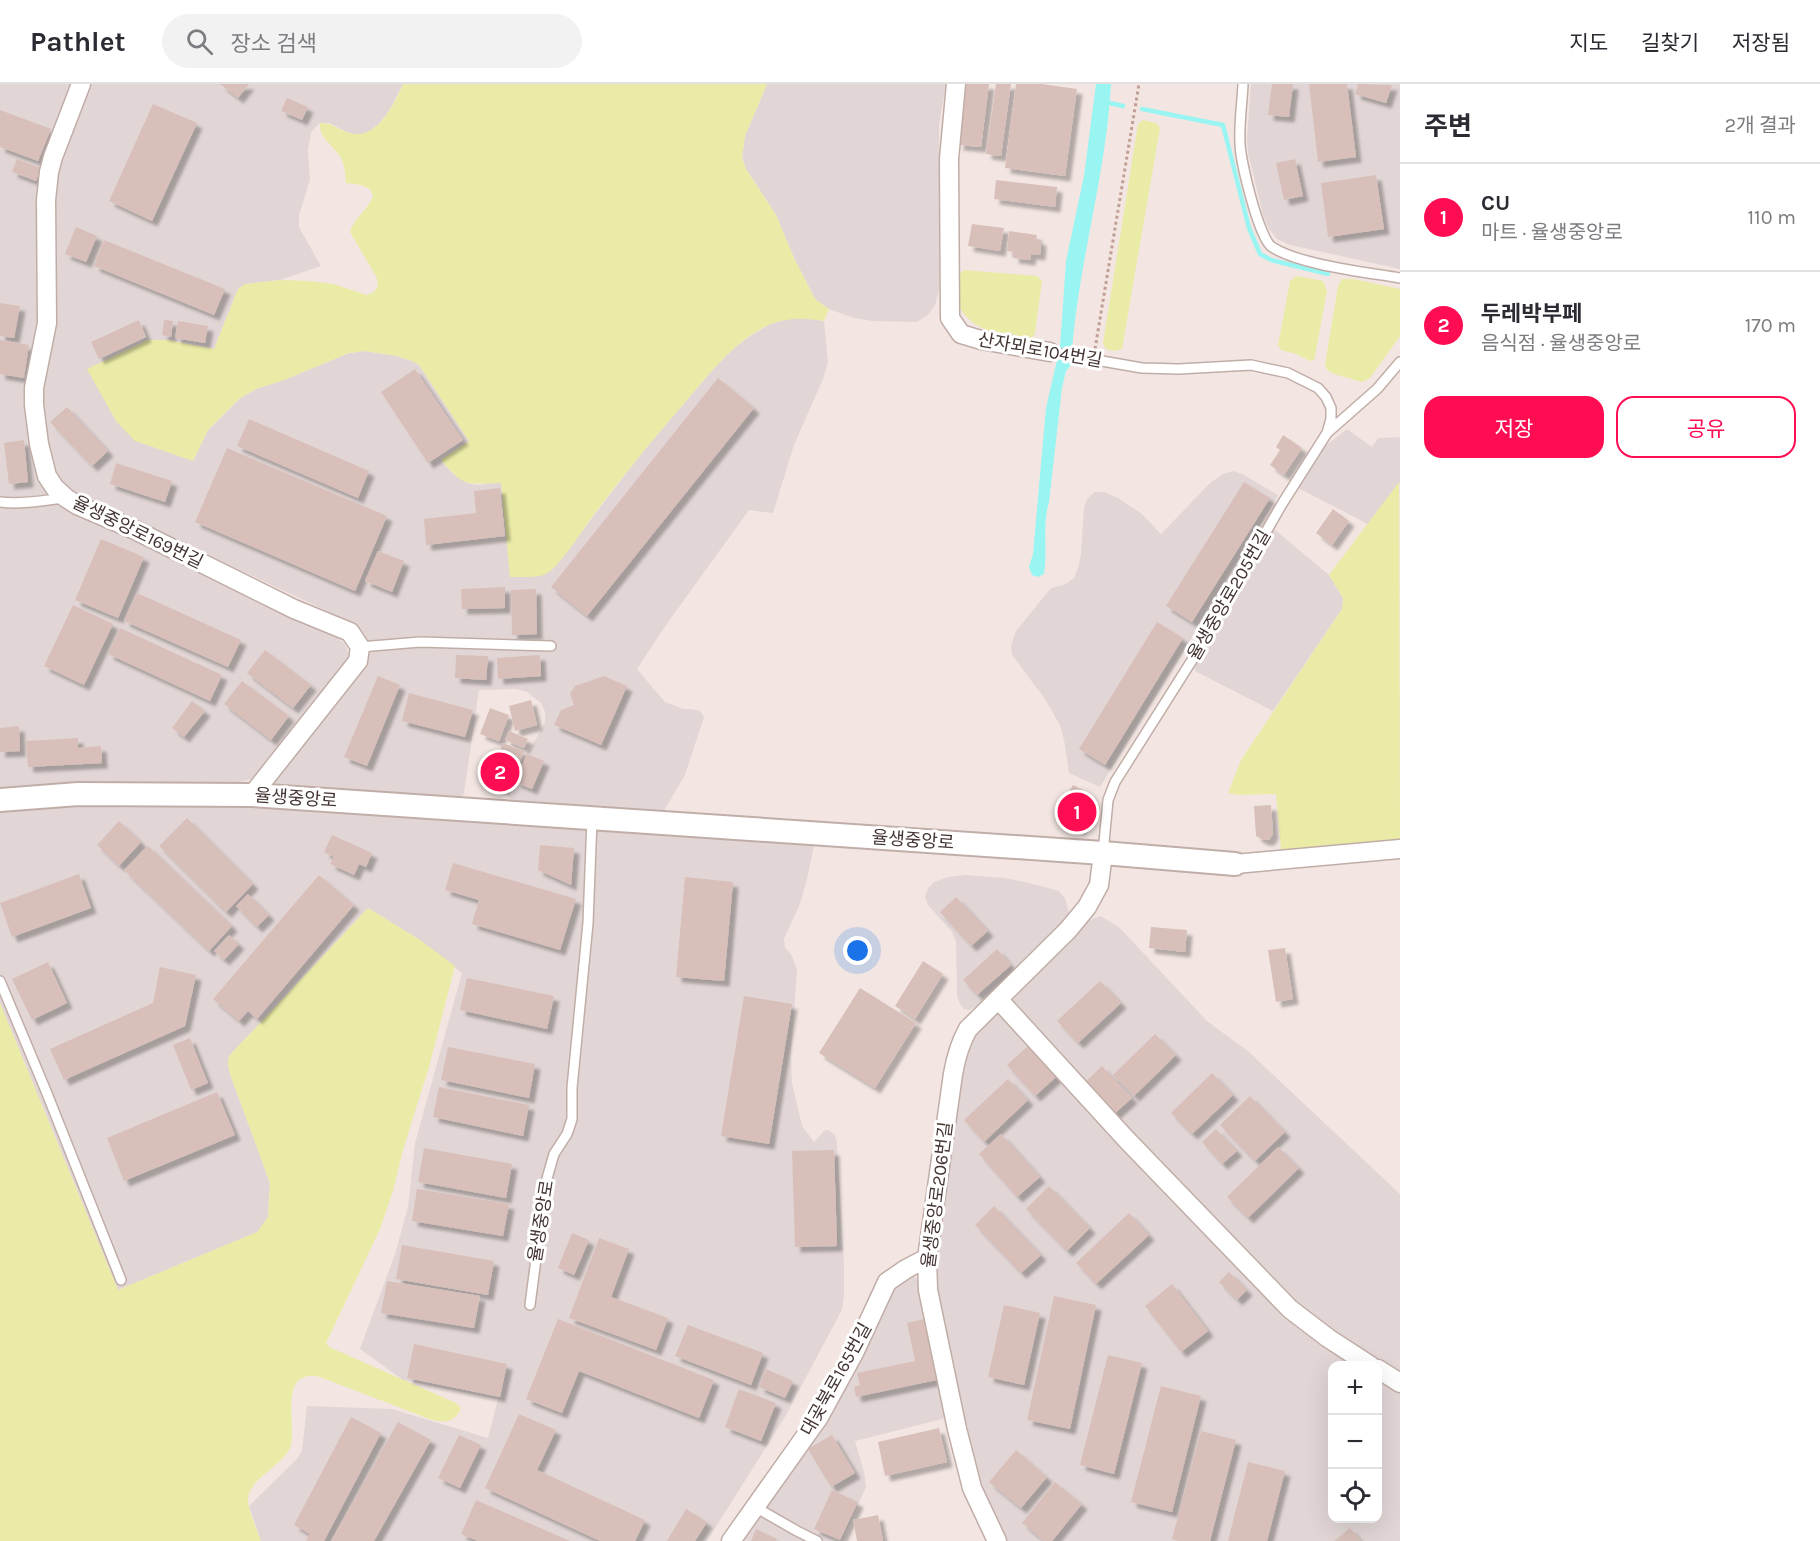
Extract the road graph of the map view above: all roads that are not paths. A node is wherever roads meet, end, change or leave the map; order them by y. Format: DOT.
graph roads {
  1 [pos="81,84"];
  2 [pos="956,84"];
  3 [pos="1243,84"];
  4 [pos="1400,278"];
  5 [pos="1050,352"];
  6 [pos="1400,362"];
  7 [pos="1327,433"];
  8 [pos="66,498"];
  9 [pos="0,502"];
  10 [pos="550,646"];
  11 [pos="360,647"];
  12 [pos="252,795"];
  13 [pos="0,800"];
  14 [pos="592,819"];
  15 [pos="1400,849"];
  16 [pos="1103,853"];
  17 [pos="1235,864"];
  18 [pos="0,981"];
  19 [pos="998,999"];
  20 [pos="927,1258"];
  21 [pos="122,1280"];
  22 [pos="530,1305"];
  23 [pos="1365,1361"];
  24 [pos="1382,1372"];
  25 [pos="1400,1383"];
  26 [pos="755,1507"];
  27 [pos="731,1541"];
  28 [pos="818,1541"];
  29 [pos="997,1541"];
  1 -- 8 [label="street, 율생중앙로169번길"];
  2 -- 5 [label="street, 산자뫼로104번길"];
  3 -- 4 [label="lane"];
  5 -- 7 [label="lane, 산자뫼로104번길"];
  6 -- 7 [label="lane, 율생중앙로205번길"];
  7 -- 16 [label="lane, 율생중앙로205번길"];
  8 -- 9 [label="lane"];
  8 -- 11 [label="street, 율생중앙로169번길"];
  10 -- 11 [label="lane"];
  11 -- 12 [label="street"];
  12 -- 13 [label="street, 율생중앙로"];
  12 -- 14 [label="street, 율생중앙로"];
  14 -- 16 [label="street, 율생중앙로"];
  14 -- 22 [label="lane, 율생중앙로"];
  15 -- 17 [label="street"];
  16 -- 17 [label="street, 율생중앙로"];
  16 -- 19 [label="street, 율생중앙로206번길"];
  18 -- 21 [label="lane"];
  19 -- 20 [label="street, 율생중앙로206번길"];
  19 -- 23 [label="street"];
  20 -- 26 [label="street, 대곶북로165번길"];
  20 -- 29 [label="street, 율생중앙로206번길"];
  24 -- 25 [label="street"];
  26 -- 27 [label="street, 대곶북로165번길"];
  26 -- 28 [label="lane"];
}
